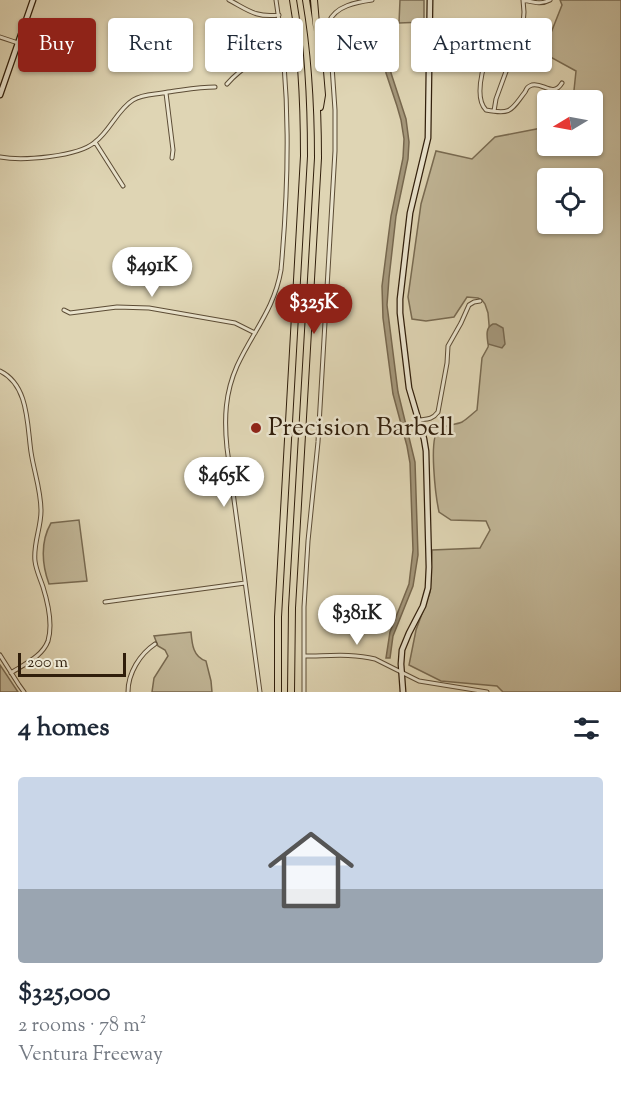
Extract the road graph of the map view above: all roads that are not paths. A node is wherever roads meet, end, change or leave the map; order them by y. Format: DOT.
graph roads {
  1 [pos="33,0"];
  2 [pos="230,0"];
  3 [pos="276,0"];
  4 [pos="293,0"];
  5 [pos="306,0"];
  6 [pos="314,0"];
  7 [pos="372,0"];
  8 [pos="430,0"];
  9 [pos="523,0"];
  10 [pos="550,0"];
  11 [pos="279,15"];
  12 [pos="27,18"];
  13 [pos="279,18"];
  14 [pos="0,37"];
  15 [pos="18,43"];
  16 [pos="240,72"];
  17 [pos="285,72"];
  18 [pos="483,72"];
  19 [pos="562,83"];
  20 [pos="227,84"];
  21 [pos="215,87"];
  22 [pos="166,93"];
  23 [pos="0,95"];
  24 [pos="494,111"];
  25 [pos="318,114"];
  26 [pos="95,142"];
  27 [pos="0,158"];
  28 [pos="172,158"];
  29 [pos="123,186"];
  30 [pos="480,301"];
  31 [pos="64,310"];
  32 [pos="255,333"];
  33 [pos="0,371"];
  34 [pos="418,420"];
  35 [pos="245,583"];
  36 [pos="105,602"];
  37 [pos="155,644"];
  38 [pos="0,655"];
  39 [pos="304,656"];
  40 [pos="11,673"];
  41 [pos="401,673"];
  42 [pos="24,692"];
  43 [pos="128,692"];
  44 [pos="260,692"];
  45 [pos="278,692"];
  46 [pos="291,692"];
  47 [pos="304,692"];
  48 [pos="404,692"];
  49 [pos="487,692"];
  1 -- 12 [label="main road"];
  2 -- 11 [label="street"];
  3 -- 11 [label="street"];
  4 -- 45 [label="highway"];
  5 -- 25 [label="highway"];
  6 -- 25 [label="highway"];
  7 -- 39 [label="street"];
  8 -- 34 [label="main road"];
  9 -- 10 [label="street"];
  9 -- 24 [label="street"];
  11 -- 13 [label="street"];
  14 -- 15 [label="street"];
  15 -- 23 [label="main road"];
  16 -- 20 [label="street"];
  17 -- 32 [label="street"];
  18 -- 24 [label="street"];
  19 -- 24 [label="street"];
  21 -- 22 [label="street"];
  22 -- 26 [label="street"];
  22 -- 28 [label="street"];
  25 -- 46 [label="highway"];
  26 -- 27 [label="street"];
  26 -- 29 [label="street"];
  30 -- 34 [label="street"];
  31 -- 32 [label="street"];
  32 -- 35 [label="street"];
  33 -- 40 [label="street"];
  34 -- 41 [label="main road"];
  35 -- 36 [label="street"];
  35 -- 44 [label="street"];
  37 -- 43 [label="street"];
  38 -- 40 [label="street"];
  39 -- 41 [label="street"];
  39 -- 47 [label="street"];
  40 -- 42 [label="street"];
  41 -- 48 [label="main road"];
  41 -- 49 [label="street"];
}
